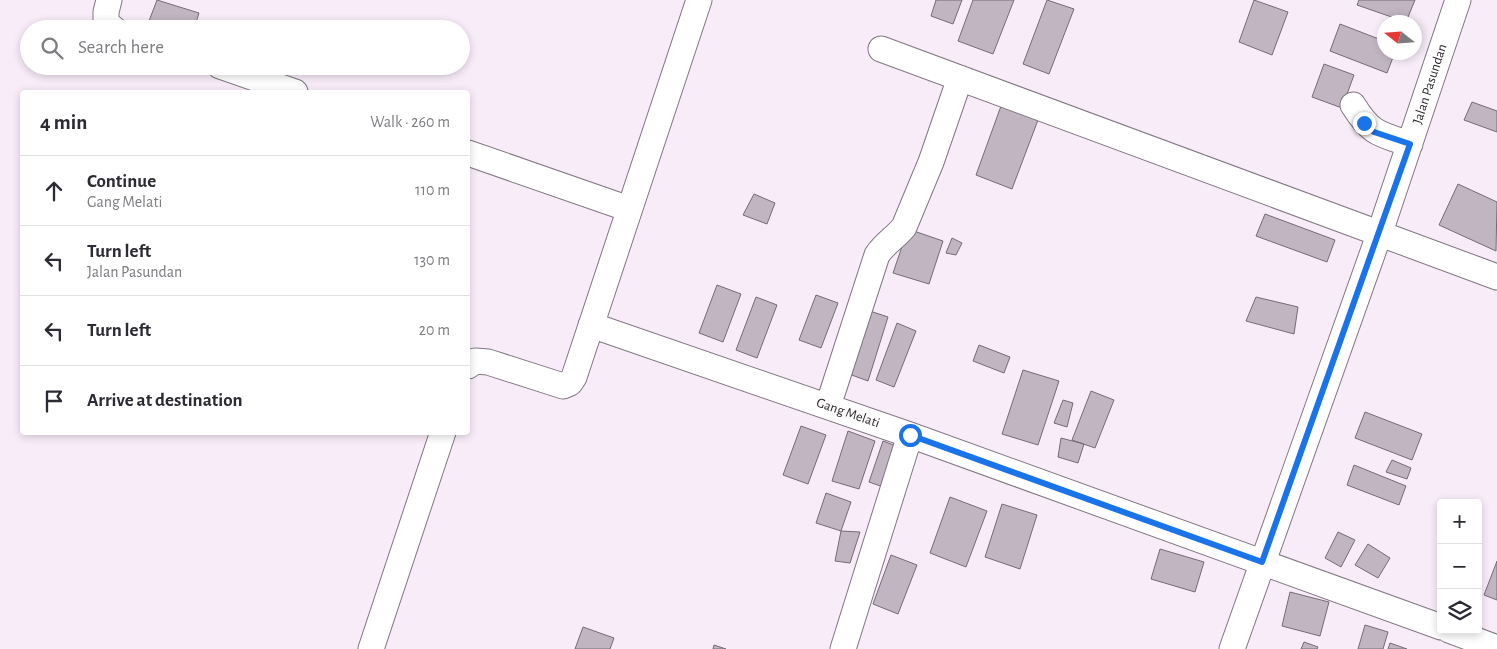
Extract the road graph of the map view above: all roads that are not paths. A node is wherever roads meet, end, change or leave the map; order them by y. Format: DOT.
graph roads {
  1 [pos="109,0"];
  2 [pos="699,0"];
  3 [pos="1458,0"];
  4 [pos="106,20"];
  5 [pos="881,49"];
  6 [pos="246,75"];
  7 [pos="960,78"];
  8 [pos="289,90"];
  9 [pos="1353,105"];
  10 [pos="1410,144"];
  11 [pos="470,154"];
  12 [pos="629,209"];
  13 [pos="1380,235"];
  14 [pos="1497,277"];
  15 [pos="597,328"];
  16 [pos="470,365"];
  17 [pos="828,406"];
  18 [pos="442,435"];
  19 [pos="910,435"];
  20 [pos="1262,562"];
  21 [pos="1437,626"];
  22 [pos="1460,634"];
  23 [pos="1497,648"];
  24 [pos="371,649"];
  25 [pos="843,649"];
  26 [pos="1232,649"];
  1 -- 4 [label="street"];
  2 -- 12 [label="street"];
  3 -- 10 [label="street, Jalan Pasundan"];
  5 -- 7 [label="street"];
  6 -- 8 [label="street"];
  7 -- 13 [label="street"];
  7 -- 17 [label="street"];
  9 -- 10 [label="street"];
  10 -- 13 [label="street, Jalan Pasundan"];
  11 -- 12 [label="street"];
  12 -- 15 [label="street"];
  13 -- 14 [label="street"];
  13 -- 20 [label="street, Jalan Pasundan"];
  15 -- 16 [label="street"];
  15 -- 17 [label="street, Gang Melati"];
  17 -- 19 [label="street, Gang Melati"];
  18 -- 24 [label="street"];
  19 -- 20 [label="street, Gang Melati"];
  19 -- 25 [label="street"];
  20 -- 21 [label="street, Gang Melati"];
  20 -- 26 [label="street, Jalan Pasundan"];
  22 -- 23 [label="street"];
}
